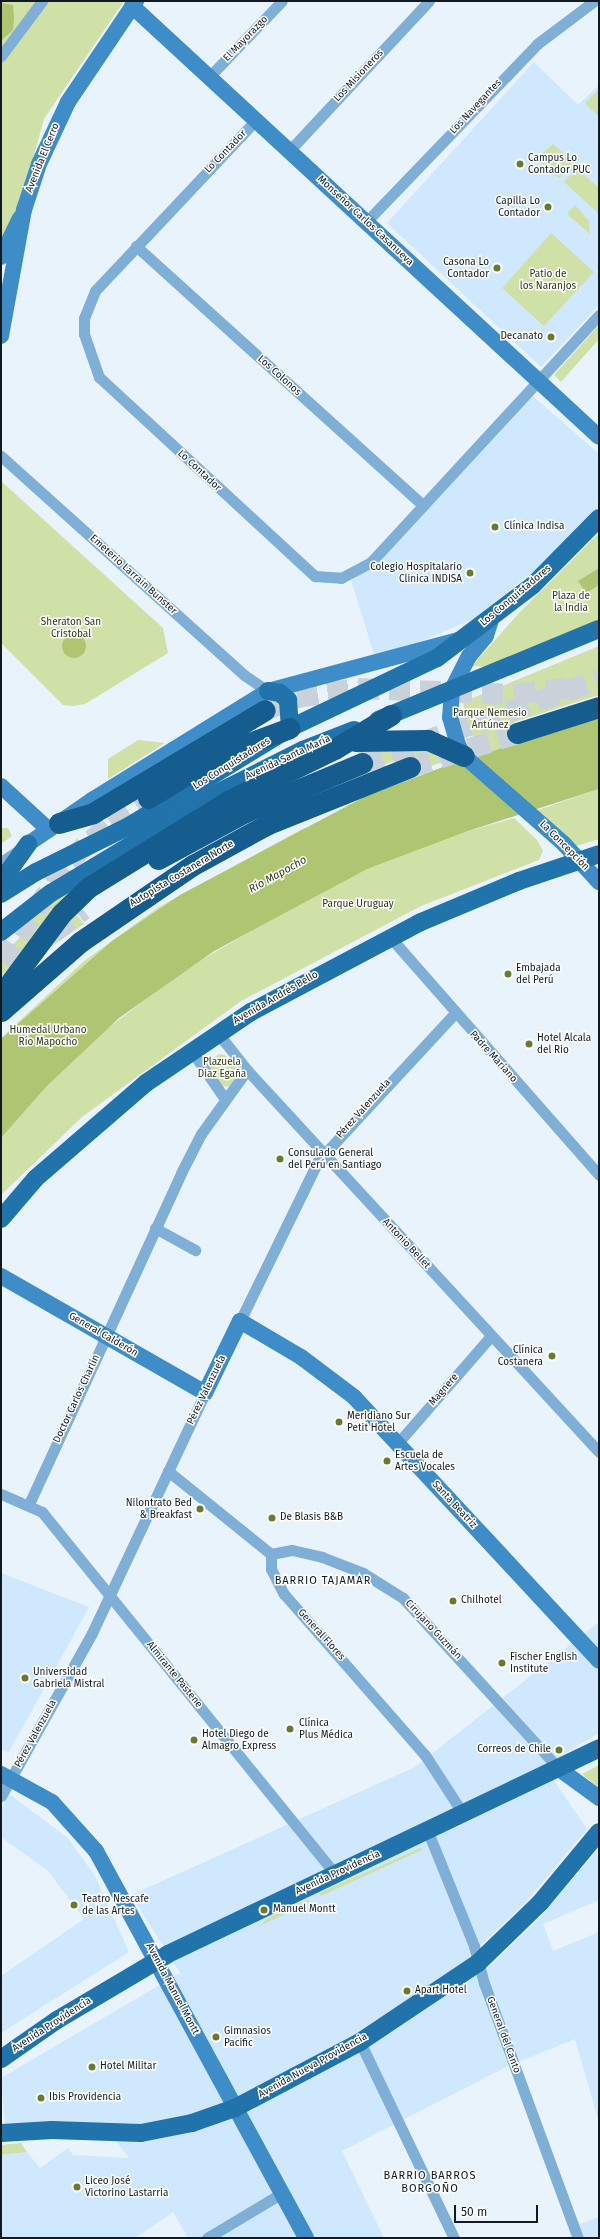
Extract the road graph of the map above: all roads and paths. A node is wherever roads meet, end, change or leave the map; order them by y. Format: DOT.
graph roads {
  1 [pos="42,1"];
  2 [pos="282,1"];
  3 [pos="429,1"];
  4 [pos="594,1"];
  5 [pos="134,3"];
  6 [pos="1,56"];
  7 [pos="209,77"];
  8 [pos="256,120"];
  9 [pos="289,151"];
  10 [pos="24,210"];
  11 [pos="366,222"];
  12 [pos="136,246"];
  13 [pos="1,257"];
  14 [pos="599,315"];
  15 [pos="2,329"];
  16 [pos="537,380"];
  17 [pos="599,436"];
  18 [pos="1,456"];
  19 [pos="422,505"];
  20 [pos="599,518"];
  21 [pos="492,617"];
  22 [pos="599,629"];
  23 [pos="465,638"];
  24 [pos="452,690"];
  25 [pos="266,701"];
  26 [pos="599,707"];
  27 [pos="391,715"];
  28 [pos="290,728"];
  29 [pos="517,733"];
  30 [pos="346,742"];
  31 [pos="464,757"];
  32 [pos="362,763"];
  33 [pos="410,767"];
  34 [pos="1,775"];
  35 [pos="1,786"];
  36 [pos="14,798"];
  37 [pos="148,798"];
  38 [pos="54,826"];
  39 [pos="28,844"];
  40 [pos="599,854"];
  41 [pos="579,860"];
  42 [pos="1,862"];
  43 [pos="1,882"];
  44 [pos="599,882"];
  45 [pos="1,894"];
  46 [pos="83,909"];
  47 [pos="1,932"];
  48 [pos="390,937"];
  49 [pos="1,995"];
  50 [pos="1,1011"];
  51 [pos="454,1014"];
  52 [pos="217,1032"];
  53 [pos="191,1050"];
  54 [pos="247,1070"];
  55 [pos="225,1099"];
  56 [pos="324,1154"];
  57 [pos="599,1175"];
  58 [pos="1,1219"];
  59 [pos="155,1228"];
  60 [pos="195,1250"];
  61 [pos="1,1276"];
  62 [pos="240,1321"];
  63 [pos="106,1336"];
  64 [pos="491,1336"];
  65 [pos="205,1393"];
  66 [pos="397,1444"];
  67 [pos="599,1452"];
  68 [pos="168,1471"];
  69 [pos="1,1494"];
  70 [pos="29,1504"];
  71 [pos="271,1554"];
  72 [pos="109,1595"];
  73 [pos="599,1661"];
  74 [pos="599,1748"];
  75 [pos="558,1768"];
  76 [pos="6,1776"];
  77 [pos="1,1796"];
  78 [pos="599,1798"];
  79 [pos="464,1815"];
  80 [pos="428,1832"];
  81 [pos="599,1832"];
  82 [pos="335,1874"];
  83 [pos="157,1960"];
  84 [pos="478,1963"];
  85 [pos="360,2042"];
  86 [pos="1,2058"];
  87 [pos="236,2108"];
  88 [pos="1,2133"];
  89 [pos="282,2193"];
  90 [pos="207,2238"];
  91 [pos="306,2238"];
  92 [pos="454,2238"];
  93 [pos="578,2238"];
  1 -- 6 [label="street"];
  2 -- 7 [label="street, El Mayorazgo"];
  3 -- 9 [label="street, Los Misioneros"];
  4 -- 11 [label="street, Los Navegantes"];
  5 -- 7 [label="street, Monseñor Carlos Casanueva"];
  5 -- 10 [label="street, Avenida El Cerro"];
  7 -- 8 [label="street, Monseñor Carlos Casanueva"];
  8 -- 9 [label="street, Monseñor Carlos Casanueva"];
  8 -- 12 [label="street, Lo Contador"];
  9 -- 11 [label="street, Monseñor Carlos Casanueva"];
  10 -- 13 [label="street"];
  10 -- 15 [label="street, Avenida El Cerro"];
  11 -- 16 [label="street, Monseñor Carlos Casanueva"];
  12 -- 19 [label="street, Los Colonos"];
  12 -- 19 [label="street, Lo Contador"];
  14 -- 16 [label="street, Lo Contador"];
  16 -- 17 [label="street, Monseñor Carlos Casanueva"];
  16 -- 19 [label="street, Lo Contador"];
  18 -- 25 [label="street, Emeterio Larraín Bunster"];
  20 -- 21 [label="main road, Los Conquistadores"];
  21 -- 23 [label="main road, Los Conquistadores"];
  21 -- 24 [label="street"];
  22 -- 24 [label="main road, Avenida Santa María"];
  23 -- 25 [label="street, Los Conquistadores"];
  23 -- 28 [label="main road, Los Conquistadores"];
  24 -- 27 [label="main road, Avenida Santa María"];
  24 -- 31 [label="street"];
  25 -- 28 [label="main road"];
  25 -- 38 [label="highway"];
  26 -- 29 [label="highway"];
  27 -- 30 [label="highway"];
  27 -- 47 [label="main road, Avenida Santa María"];
  28 -- 37 [label="highway"];
  28 -- 45 [label="main road, Los Conquistadores"];
  30 -- 31 [label="highway"];
  30 -- 49 [label="highway"];
  31 -- 41 [label="street, La Concepción"];
  32 -- 46 [label="highway"];
  33 -- 50 [label="highway, Autopista Costanera Norte"];
  34 -- 36 [label="street"];
  35 -- 36 [label="street"];
  36 -- 38 [label="street"];
  38 -- 39 [label="street"];
  39 -- 42 [label="street"];
  39 -- 43 [label="main road"];
  40 -- 41 [label="main road, Avenida Andrés Bello"];
  41 -- 44 [label="street, La Concepción"];
  41 -- 48 [label="main road, Avenida Andrés Bello"];
  48 -- 51 [label="street, Padre Mariano"];
  48 -- 52 [label="main road, Avenida Andrés Bello"];
  51 -- 56 [label="street, Pérez Valenzuela"];
  51 -- 57 [label="street, Padre Mariano"];
  52 -- 53 [label="main road, Avenida Andrés Bello"];
  52 -- 54 [label="street, Antonio Bellet"];
  53 -- 55 [label="street"];
  53 -- 58 [label="main road, Avenida Andrés Bello"];
  54 -- 55 [label="street, Doctor Carlos Charlin"];
  54 -- 56 [label="street, Antonio Bellet"];
  55 -- 59 [label="street, Doctor Carlos Charlin"];
  56 -- 62 [label="street, Pérez Valenzuela"];
  56 -- 64 [label="street, Antonio Bellet"];
  59 -- 60 [label="street"];
  59 -- 63 [label="street, Doctor Carlos Charlin"];
  61 -- 63 [label="street, General Calderón"];
  62 -- 65 [label="street, Pérez Valenzuela"];
  62 -- 66 [label="street, Santa Beatriz"];
  63 -- 65 [label="street, General Calderón"];
  63 -- 70 [label="street, Doctor Carlos Charlin"];
  64 -- 66 [label="street, Magnere"];
  64 -- 67 [label="street, Antonio Bellet"];
  65 -- 68 [label="street, Pérez Valenzuela"];
  66 -- 73 [label="street, Santa Beatriz"];
  68 -- 71 [label="street"];
  68 -- 72 [label="street, Pérez Valenzuela"];
  69 -- 70 [label="street, Almirante Pastene"];
  70 -- 72 [label="street, Almirante Pastene"];
  71 -- 75 [label="street, Cirujano Guzmán"];
  71 -- 79 [label="street, General Flores"];
  72 -- 76 [label="street, Pérez Valenzuela"];
  72 -- 82 [label="street, Almirante Pastene"];
  74 -- 75 [label="main road, Avenida Providencia"];
  75 -- 78 [label="street"];
  75 -- 79 [label="main road, Avenida Providencia"];
  76 -- 77 [label="street, Pérez Valenzuela"];
  76 -- 83 [label="street, Avenida Manuel Montt"];
  79 -- 80 [label="main road, Avenida Providencia"];
  80 -- 82 [label="main road, Avenida Providencia"];
  80 -- 84 [label="street, General del Canto"];
  81 -- 84 [label="main road, Avenida Nueva Providencia"];
  82 -- 83 [label="main road, Avenida Providencia"];
  83 -- 86 [label="main road, Avenida Providencia"];
  83 -- 87 [label="street, Avenida Manuel Montt"];
  84 -- 85 [label="main road, Avenida Nueva Providencia"];
  84 -- 93 [label="street, General del Canto"];
  85 -- 87 [label="main road, Avenida Nueva Providencia"];
  85 -- 92 [label="street"];
  87 -- 88 [label="main road, Avenida Nueva Providencia"];
  87 -- 89 [label="street, Avenida Manuel Montt"];
  89 -- 90 [label="street"];
  89 -- 91 [label="street, Avenida Manuel Montt"];
}
